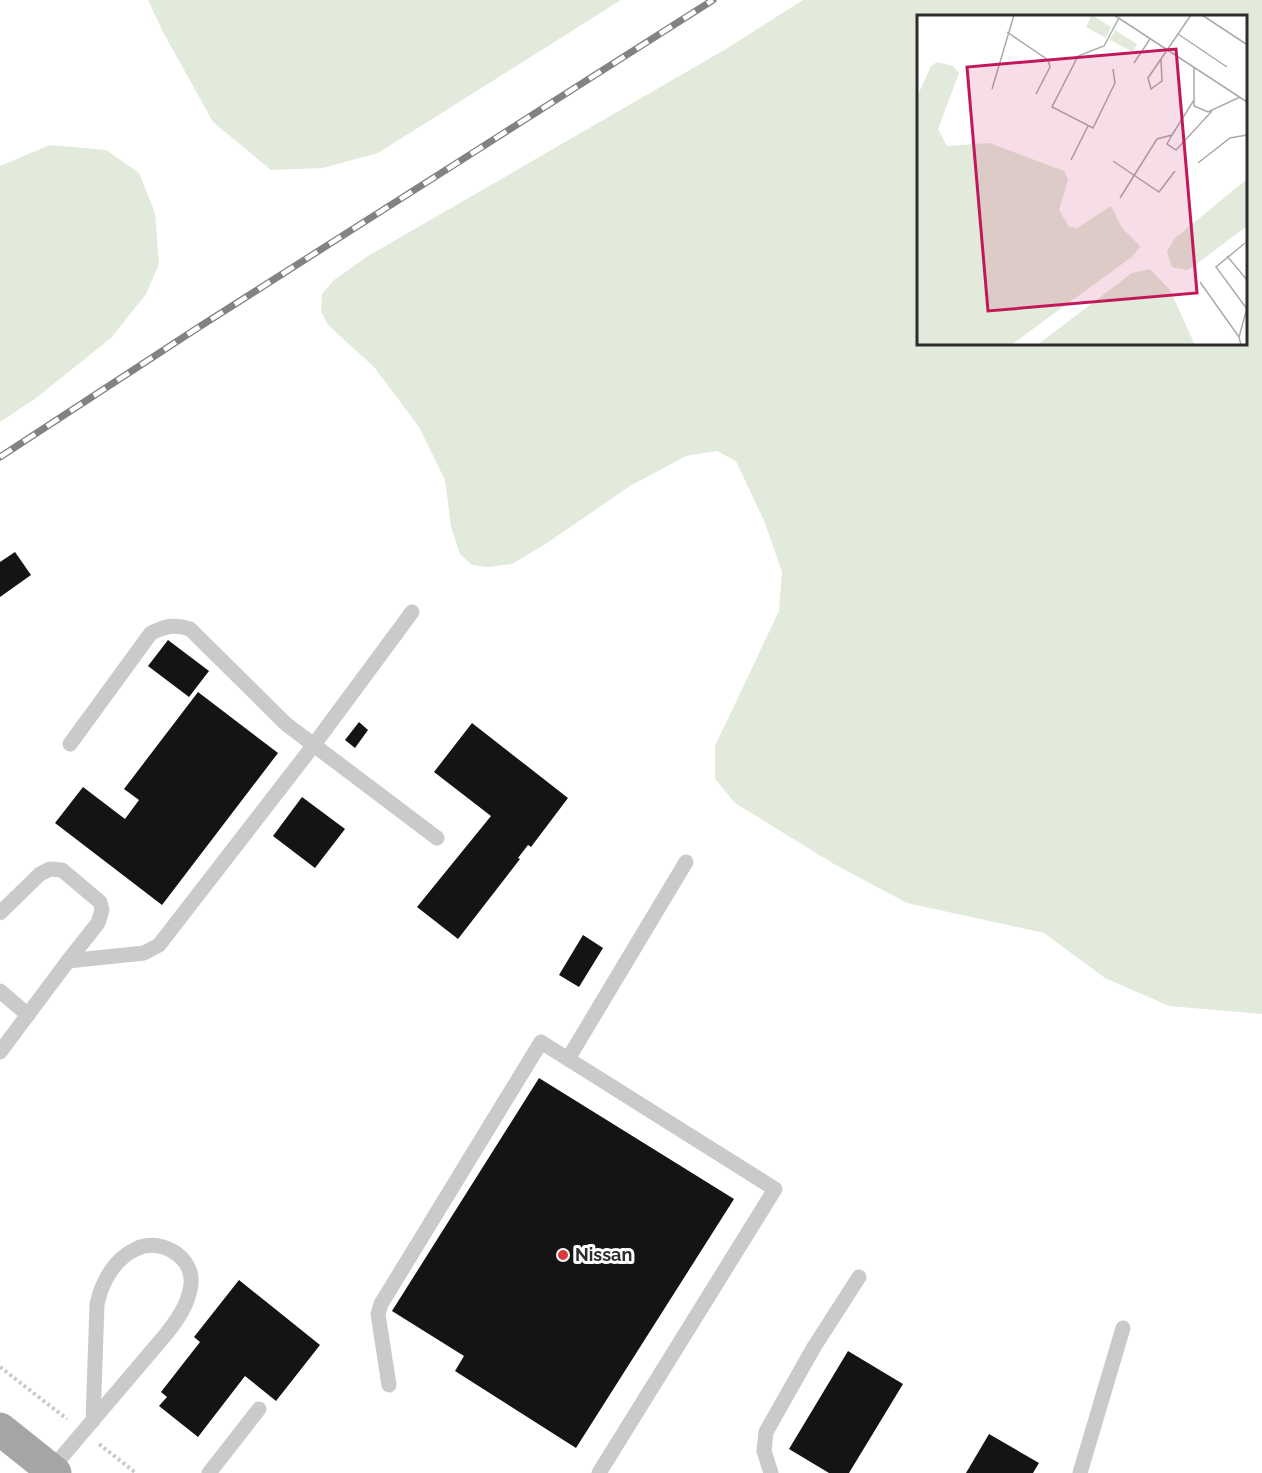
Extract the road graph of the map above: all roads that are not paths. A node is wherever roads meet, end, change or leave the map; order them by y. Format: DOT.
graph roads {
  1 [pos="412,612"];
  2 [pos="70,744"];
  3 [pos="313,746"];
  4 [pos="437,838"];
  5 [pos="686,862"];
  6 [pos="0,914"];
  7 [pos="68,961"];
  8 [pos="0,991"];
  9 [pos="28,1015"];
  10 [pos="0,1052"];
  11 [pos="568,1059"];
  12 [pos="859,1277"];
  13 [pos="1123,1328"];
  14 [pos="389,1385"];
  15 [pos="259,1409"];
  16 [pos="93,1421"];
  17 [pos="0,1429"];
  18 [pos="51,1472"];
  19 [pos="209,1473"];
  20 [pos="599,1473"];
  21 [pos="771,1473"];
  22 [pos="1080,1473"];
  1 -- 3 [label="lane"];
  2 -- 3 [label="lane"];
  3 -- 4 [label="lane"];
  3 -- 7 [label="lane"];
  5 -- 11 [label="lane"];
  6 -- 7 [label="lane"];
  7 -- 9 [label="lane"];
  8 -- 9 [label="lane"];
  9 -- 10 [label="lane"];
  11 -- 14 [label="lane"];
  11 -- 20 [label="lane"];
  12 -- 21 [label="lane"];
  13 -- 22 [label="lane"];
  15 -- 19 [label="lane"];
  16 -- 16 [label="lane"];
  16 -- 18 [label="lane"];
  17 -- 18 [label="main road"];
}
